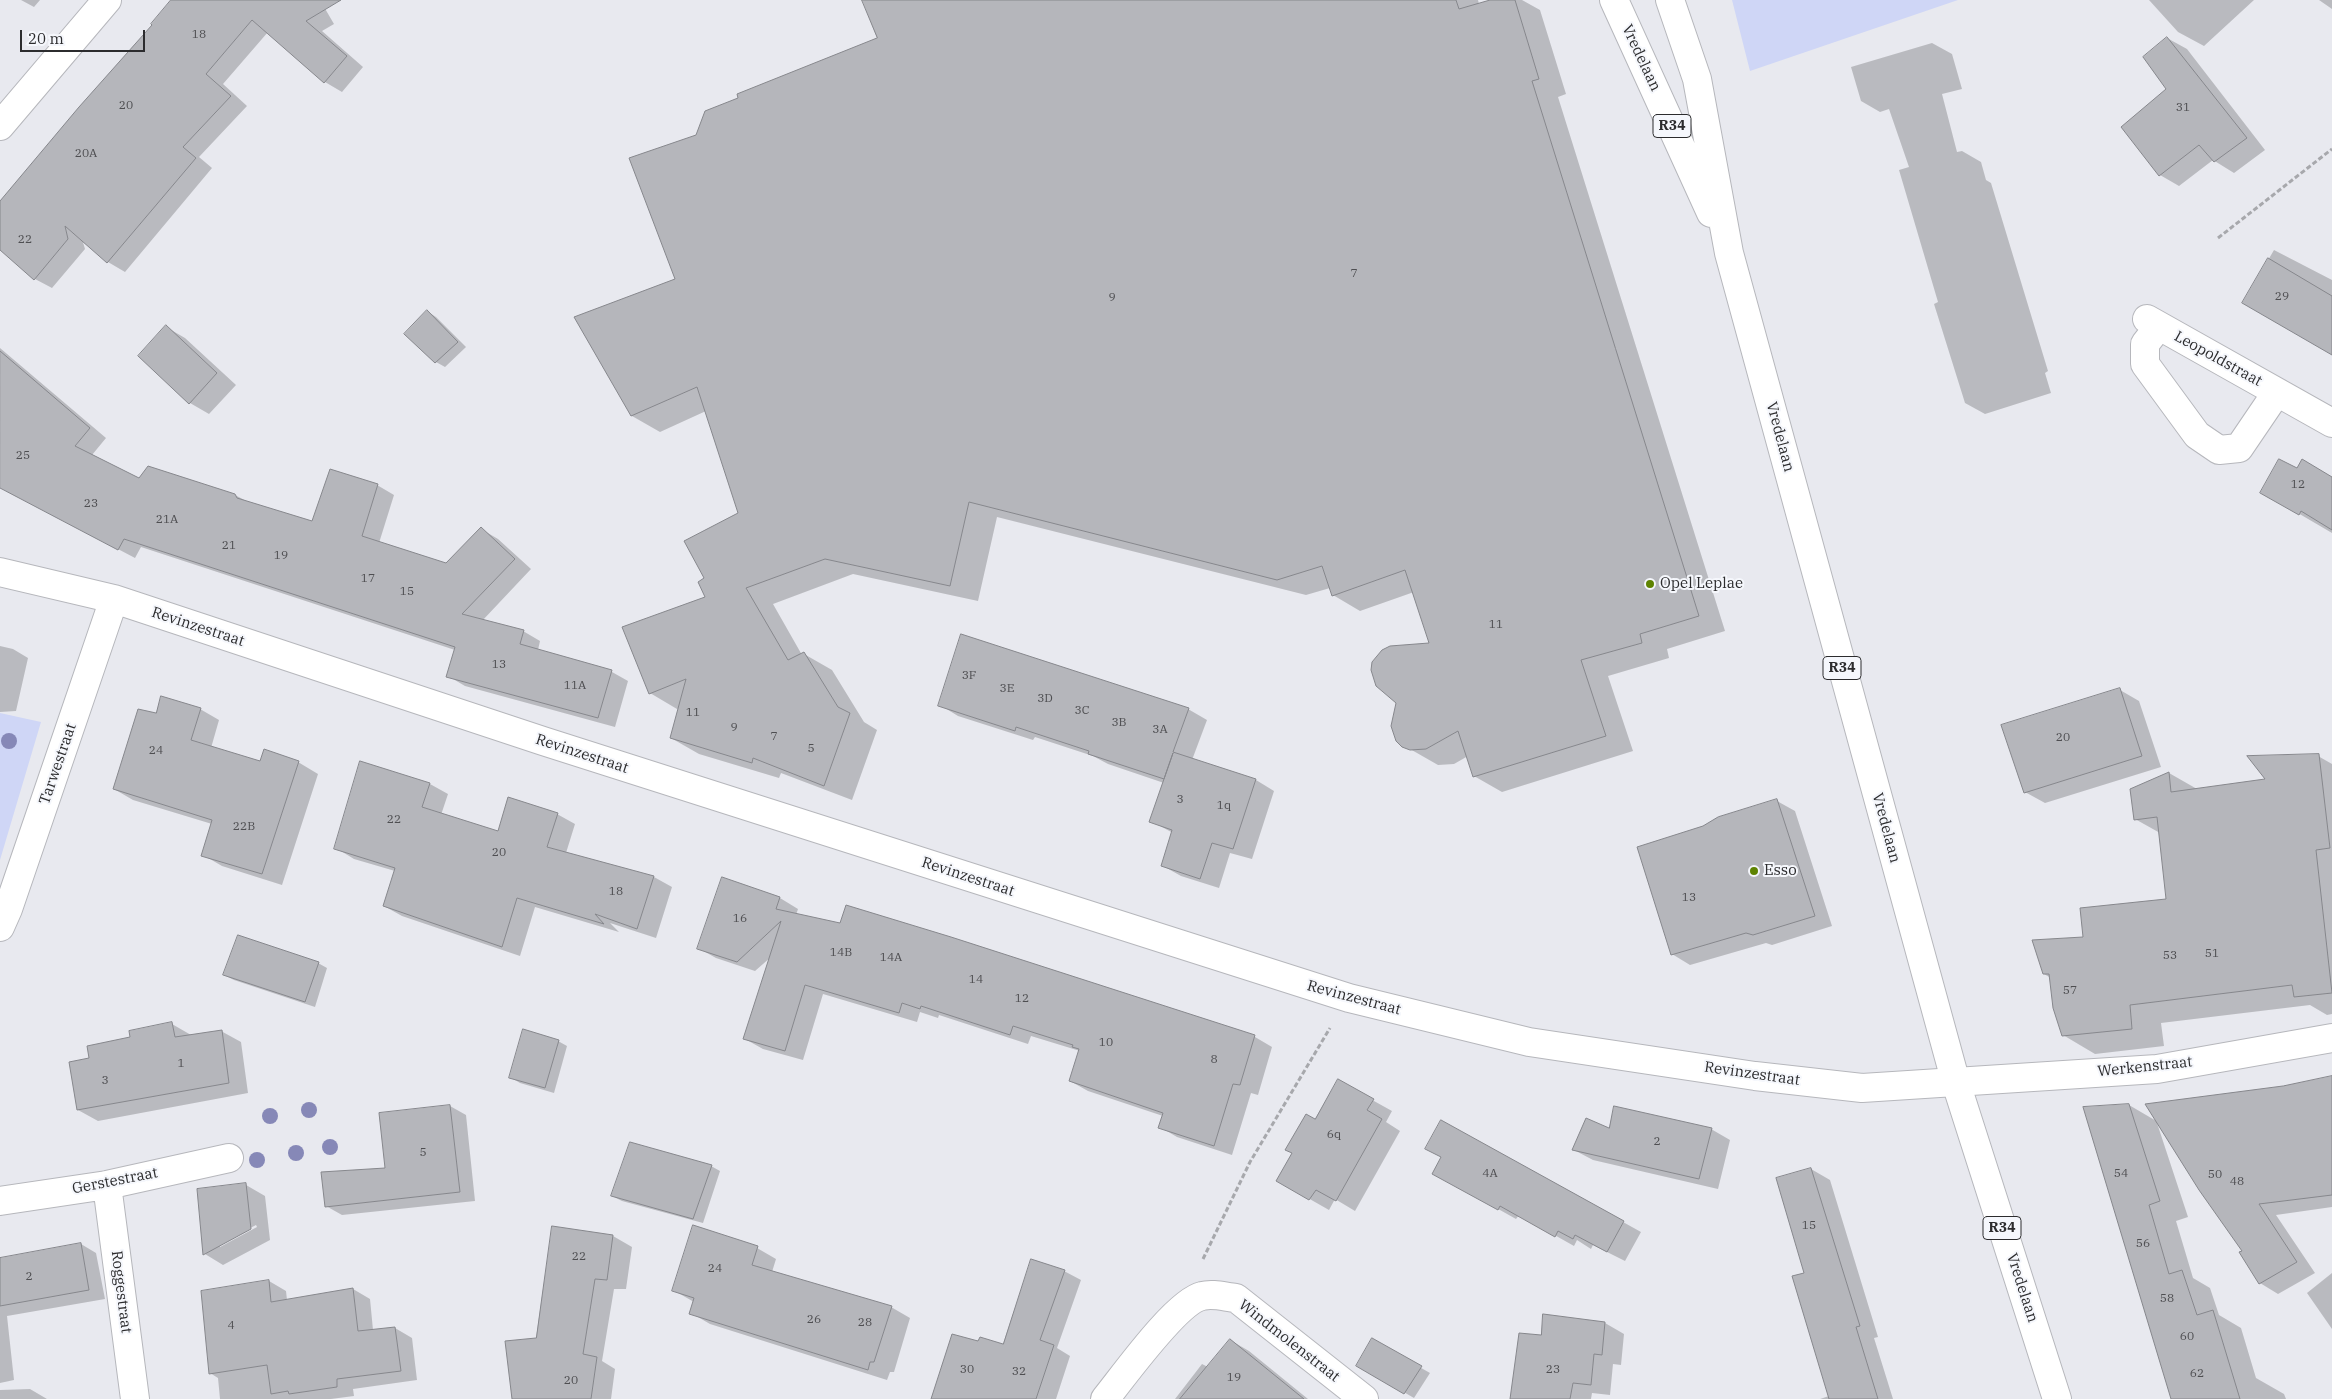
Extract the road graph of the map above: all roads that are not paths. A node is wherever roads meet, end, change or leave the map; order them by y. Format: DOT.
graph roads {
  1 [pos="107,0"];
  2 [pos="1614,0"];
  3 [pos="1670,0"];
  4 [pos="0,126"];
  5 [pos="1729,253"];
  6 [pos="2278,392"];
  7 [pos="2332,423"];
  8 [pos="0,572"];
  9 [pos="114,599"];
  10 [pos="0,927"];
  11 [pos="2332,1038"];
  12 [pos="1956,1083"];
  13 [pos="229,1158"];
  14 [pos="107,1185"];
  15 [pos="0,1201"];
  16 [pos="135,1399"];
  17 [pos="1105,1399"];
  18 [pos="1364,1399"];
  19 [pos="2057,1399"];
  1 -- 4 [label="street"];
  2 -- 5 [label="street, Vredelaan / R34"];
  3 -- 5 [label="street, Vredelaan / R34"];
  5 -- 12 [label="street, Vredelaan / R34"];
  6 -- 6 [label="street, Leopoldstraat"];
  6 -- 7 [label="street, Leopoldstraat"];
  8 -- 9 [label="street, Revinzestraat"];
  9 -- 10 [label="street, Tarwestraat"];
  9 -- 12 [label="street, Revinzestraat"];
  11 -- 12 [label="street, Werkenstraat"];
  12 -- 19 [label="street, Vredelaan / R34"];
  13 -- 14 [label="street, Gerstestraat"];
  14 -- 15 [label="street, Gerstestraat"];
  14 -- 16 [label="street, Roggestraat"];
  17 -- 18 [label="street, Windmolenstraat"];
}
